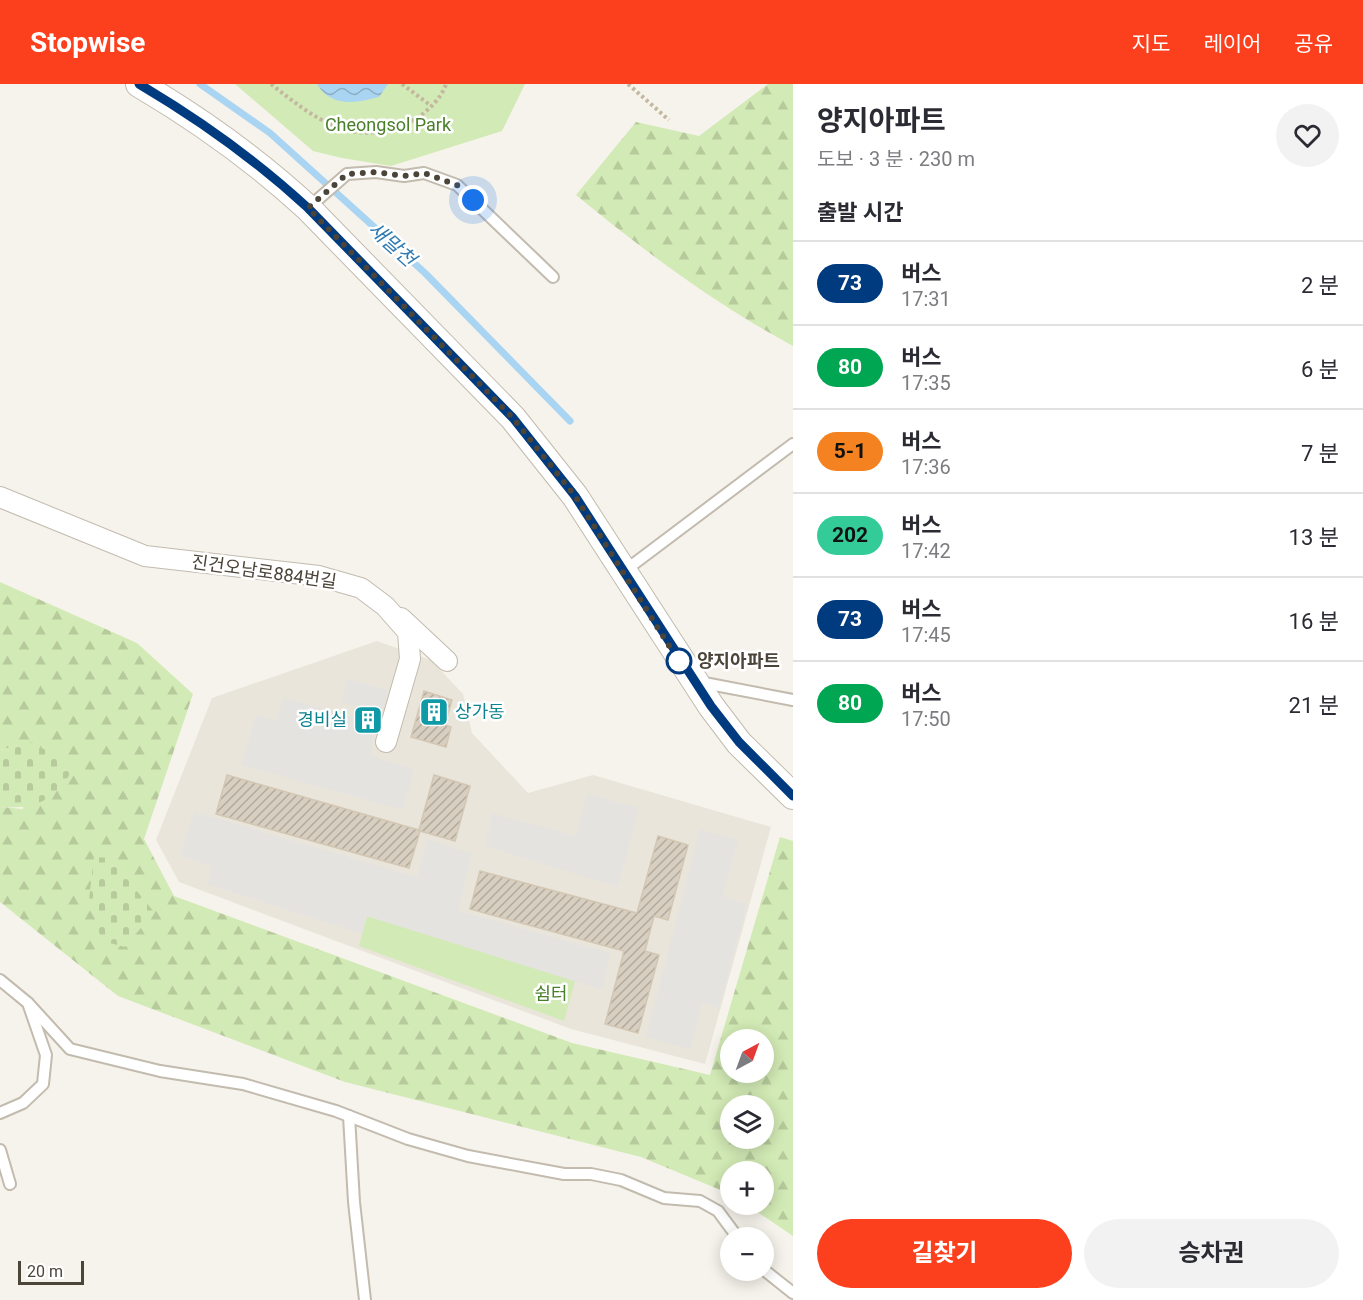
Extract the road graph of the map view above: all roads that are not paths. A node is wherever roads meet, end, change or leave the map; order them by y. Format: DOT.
graph roads {
  1 [pos="139,84"];
  2 [pos="316,201"];
  3 [pos="553,277"];
  4 [pos="793,444"];
  5 [pos="0,497"];
  6 [pos="623,572"];
  7 [pos="385,606"];
  8 [pos="447,661"];
  9 [pos="692,681"];
  10 [pos="793,700"];
  11 [pos="386,742"];
  12 [pos="793,796"];
  13 [pos="0,980"];
  14 [pos="28,1002"];
  15 [pos="0,1113"];
  16 [pos="349,1116"];
  17 [pos="0,1150"];
  18 [pos="10,1184"];
  19 [pos="730,1227"];
  20 [pos="774,1278"];
  21 [pos="793,1293"];
  22 [pos="365,1300"];
  1 -- 2 [label="street"];
  2 -- 3 [label="lane"];
  2 -- 6 [label="street"];
  4 -- 6 [label="lane"];
  5 -- 7 [label="street, 진건오남로884번길"];
  6 -- 9 [label="street"];
  7 -- 8 [label="street"];
  7 -- 11 [label="street, 진건오남로884번길"];
  9 -- 10 [label="lane"];
  9 -- 12 [label="street"];
  13 -- 14 [label="lane"];
  14 -- 15 [label="lane"];
  14 -- 16 [label="lane"];
  16 -- 19 [label="lane"];
  16 -- 22 [label="lane"];
  17 -- 18 [label="lane"];
  20 -- 21 [label="lane"];
}
